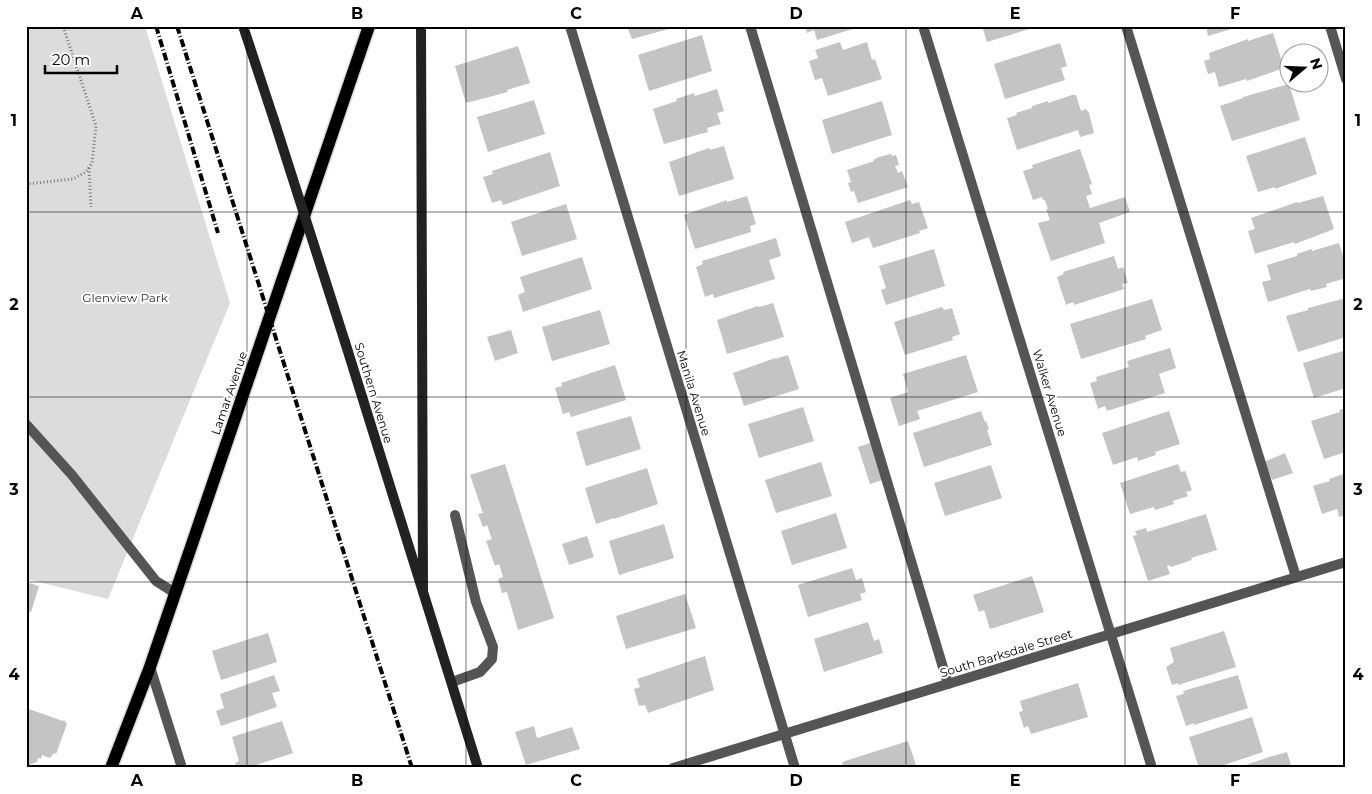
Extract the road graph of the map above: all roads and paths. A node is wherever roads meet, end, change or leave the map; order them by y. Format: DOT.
graph roads {
  1 [pos="63,26"];
  2 [pos="243,26"];
  3 [pos="369,26"];
  4 [pos="421,26"];
  5 [pos="570,26"];
  6 [pos="750,26"];
  7 [pos="922,26"];
  8 [pos="1126,26"];
  9 [pos="1330,26"];
  10 [pos="1346,79"];
  11 [pos="89,167"];
  12 [pos="26,184"];
  13 [pos="91,207"];
  14 [pos="26,424"];
  15 [pos="455,515"];
  16 [pos="1346,562"];
  17 [pos="1296,578"];
  18 [pos="423,591"];
  19 [pos="176,593"];
  20 [pos="1111,634"];
  21 [pos="150,666"];
  22 [pos="452,682"];
  23 [pos="948,684"];
  24 [pos="784,734"];
  25 [pos="111,768"];
  26 [pos="182,768"];
  27 [pos="478,768"];
  28 [pos="673,768"];
  29 [pos="795,768"];
  30 [pos="1152,768"];
  1 -- 11 [label="path"];
  2 -- 18 [label="main road, Southern Avenue, bridge"];
  3 -- 19 [label="main road, Lamar Avenue"];
  4 -- 18 [label="main road"];
  5 -- 24 [label="street, Manila Avenue"];
  6 -- 23 [label="street"];
  7 -- 20 [label="street, Walker Avenue"];
  8 -- 17 [label="street"];
  9 -- 10 [label="street"];
  11 -- 12 [label="path"];
  11 -- 13 [label="path"];
  14 -- 19 [label="street"];
  15 -- 22 [label="street"];
  16 -- 17 [label="street, South Barksdale Street"];
  17 -- 20 [label="street, South Barksdale Street"];
  18 -- 22 [label="main road, Southern Avenue"];
  19 -- 21 [label="main road, Lamar Avenue"];
  20 -- 23 [label="street, South Barksdale Street"];
  20 -- 30 [label="street, Walker Avenue"];
  21 -- 25 [label="main road, Lamar Avenue"];
  21 -- 26 [label="street"];
  22 -- 27 [label="main road, Southern Avenue"];
  23 -- 24 [label="street, South Barksdale Street"];
  24 -- 28 [label="street, South Barksdale Street"];
  24 -- 29 [label="street, Manila Avenue"];
}
